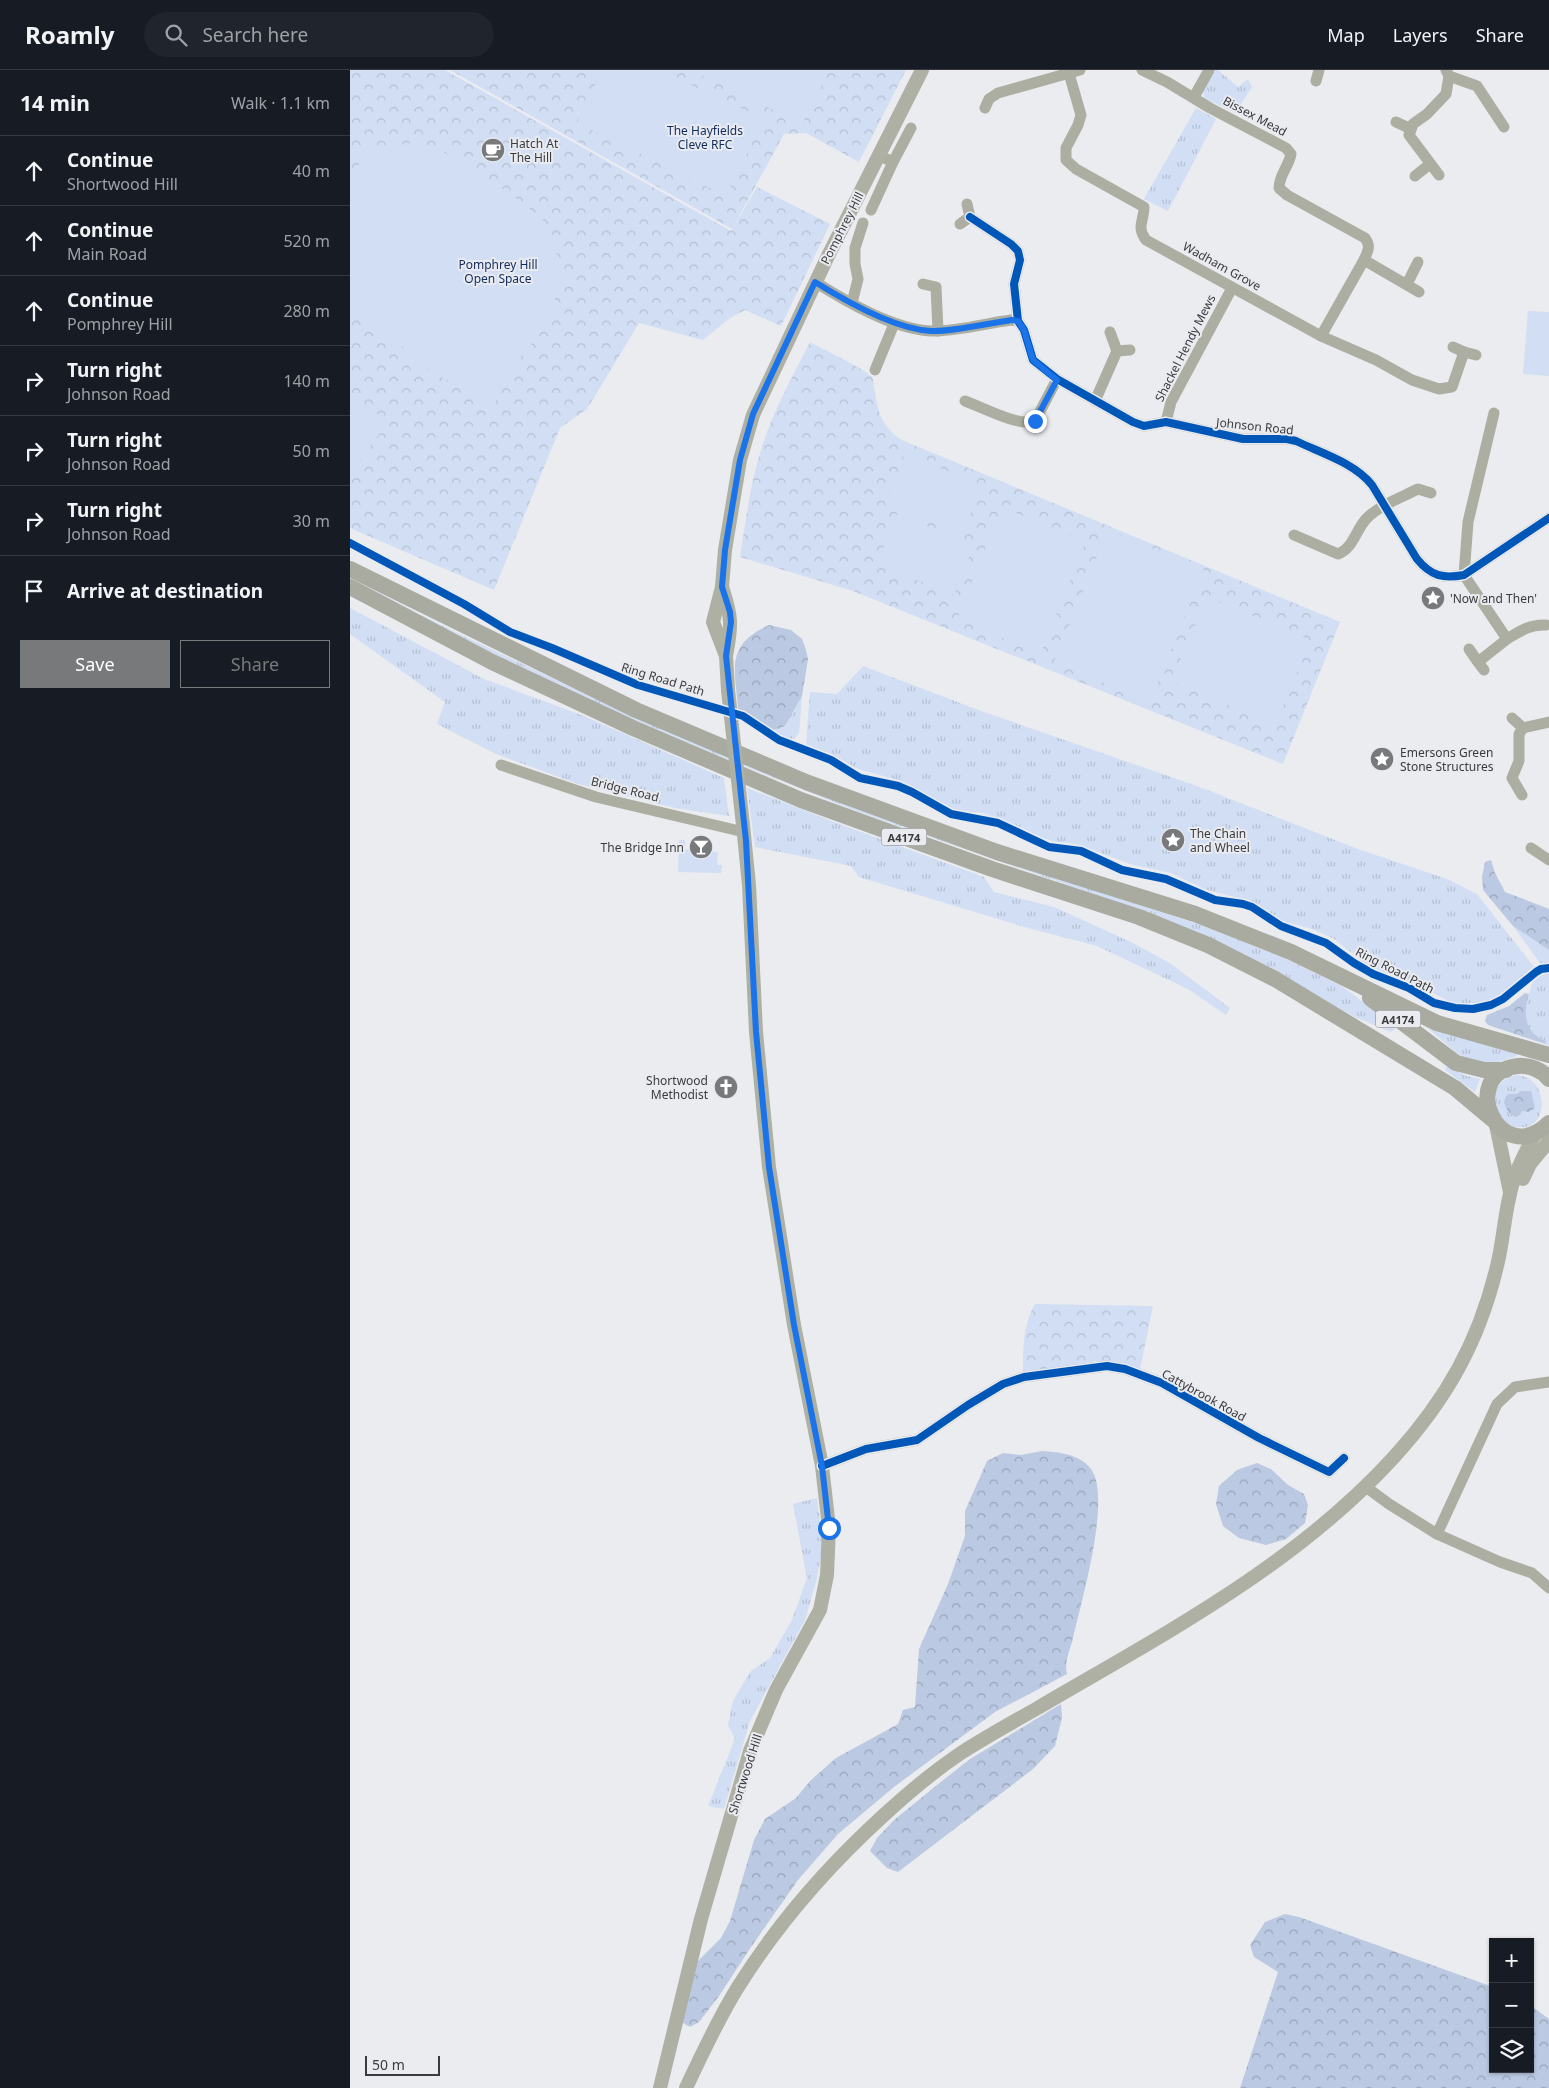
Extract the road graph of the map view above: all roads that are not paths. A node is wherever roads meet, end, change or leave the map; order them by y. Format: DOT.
graph roads {
  1 [pos="922,70"];
  2 [pos="1142,70"];
  3 [pos="1210,70"];
  4 [pos="1073,71"];
  5 [pos="1448,73"];
  6 [pos="1194,97"];
  7 [pos="985,108"];
  8 [pos="1396,122"];
  9 [pos="1504,126"];
  10 [pos="911,128"];
  11 [pos="1411,129"];
  12 [pos="878,155"];
  13 [pos="893,162"];
  14 [pos="1430,164"];
  15 [pos="1439,175"];
  16 [pos="1415,176"];
  17 [pos="967,204"];
  18 [pos="870,210"];
  19 [pos="863,223"];
  20 [pos="1364,260"];
  21 [pos="1418,262"];
  22 [pos="815,282"];
  23 [pos="923,284"];
  24 [pos="1407,284"];
  25 [pos="1232,288"];
  26 [pos="1419,292"];
  27 [pos="852,303"];
  28 [pos="1018,321"];
  29 [pos="894,324"];
  30 [pos="938,331"];
  31 [pos="1110,332"];
  32 [pos="1321,336"];
  33 [pos="1130,350"];
  34 [pos="1117,351"];
  35 [pos="1476,355"];
  36 [pos="875,370"];
  37 [pos="1057,380"];
  38 [pos="965,401"];
  39 [pos="1095,402"];
  40 [pos="1494,413"];
  41 [pos="1166,422"];
  42 [pos="1431,493"];
  43 [pos="1384,506"];
  44 [pos="1549,518"];
  45 [pos="1294,535"];
  46 [pos="350,569"];
  47 [pos="1464,575"];
  48 [pos="350,587"];
  49 [pos="1546,625"];
  50 [pos="1507,639"];
  51 [pos="1469,650"];
  52 [pos="1512,718"];
  53 [pos="1549,722"];
  54 [pos="1523,728"];
  55 [pos="501,765"];
  56 [pos="1522,796"];
  57 [pos="744,829"];
  58 [pos="1531,848"];
  59 [pos="1549,860"];
  60 [pos="1340,975"];
  61 [pos="1549,1055"];
  62 [pos="1506,1070"];
  63 [pos="1546,1074"];
  64 [pos="1494,1122"];
  65 [pos="1549,1123"];
  66 [pos="1542,1137"];
  67 [pos="1510,1192"];
  68 [pos="1503,1236"];
  69 [pos="1549,1382"];
  70 [pos="1344,1458"];
  71 [pos="822,1466"];
  72 [pos="1366,1487"];
  73 [pos="1437,1534"];
  74 [pos="1549,1588"];
  75 [pos="660,2088"];
  76 [pos="686,2088"];
  1 -- 12 [label="main road, Pomphrey Hill"];
  2 -- 6 [label="street, Bissex Mead"];
  3 -- 6 [label="street"];
  4 -- 7 [label="street, Wadham Grove"];
  4 -- 25 [label="street, Wadham Grove"];
  5 -- 9 [label="street"];
  5 -- 11 [label="street"];
  6 -- 20 [label="street, Bissex Mead"];
  8 -- 11 [label="street"];
  10 -- 13 [label="street, Pomphrey Hill"];
  11 -- 14 [label="street"];
  12 -- 13 [label="street"];
  12 -- 22 [label="main road, Pomphrey Hill"];
  13 -- 18 [label="street, Pomphrey Hill"];
  14 -- 15 [label="street"];
  14 -- 16 [label="street"];
  17 -- 28 [label="street, Johnson Road"];
  19 -- 27 [label="street"];
  20 -- 24 [label="street"];
  20 -- 32 [label="street, Bissex Mead"];
  21 -- 24 [label="street"];
  22 -- 27 [label="street"];
  22 -- 57 [label="main road, Pomphrey Hill, bridge"];
  23 -- 30 [label="street"];
  24 -- 26 [label="street"];
  25 -- 32 [label="street, Wadham Grove"];
  25 -- 41 [label="street, Shackel Hendy Mews"];
  27 -- 29 [label="street"];
  28 -- 30 [label="street"];
  28 -- 37 [label="street, Johnson Road"];
  29 -- 30 [label="street"];
  29 -- 36 [label="street"];
  31 -- 34 [label="street"];
  32 -- 35 [label="street, Wadham Grove"];
  33 -- 34 [label="street"];
  34 -- 39 [label="street"];
  37 -- 38 [label="street"];
  37 -- 39 [label="street, Johnson Road"];
  39 -- 41 [label="street, Johnson Road"];
  40 -- 47 [label="street"];
  41 -- 43 [label="street, Johnson Road"];
  42 -- 43 [label="street"];
  43 -- 45 [label="street"];
  43 -- 47 [label="street, Johnson Road"];
  44 -- 47 [label="street, Johnson Road"];
  46 -- 60 [label="highway, A4174"];
  47 -- 50 [label="street"];
  48 -- 64 [label="highway, A4174"];
  49 -- 50 [label="street"];
  50 -- 51 [label="street"];
  52 -- 54 [label="street"];
  53 -- 54 [label="street"];
  54 -- 56 [label="street"];
  55 -- 57 [label="street, Bridge Road"];
  57 -- 71 [label="main road, Shortwood Hill"];
  58 -- 59 [label="street"];
  60 -- 61 [label="highway"];
  60 -- 62 [label="highway, A4174"];
  62 -- 63 [label="highway"];
  62 -- 64 [label="highway"];
  64 -- 66 [label="highway"];
  64 -- 67 [label="main road"];
  65 -- 66 [label="highway"];
  66 -- 67 [label="main road"];
  66 -- 68 [label="main road"];
  67 -- 68 [label="main road"];
  68 -- 72 [label="main road"];
  69 -- 73 [label="street"];
  70 -- 71 [label="street, Cattybrook Road"];
  71 -- 75 [label="main road, Shortwood Hill"];
  72 -- 73 [label="street"];
  72 -- 76 [label="main road"];
  73 -- 74 [label="street"];
}
